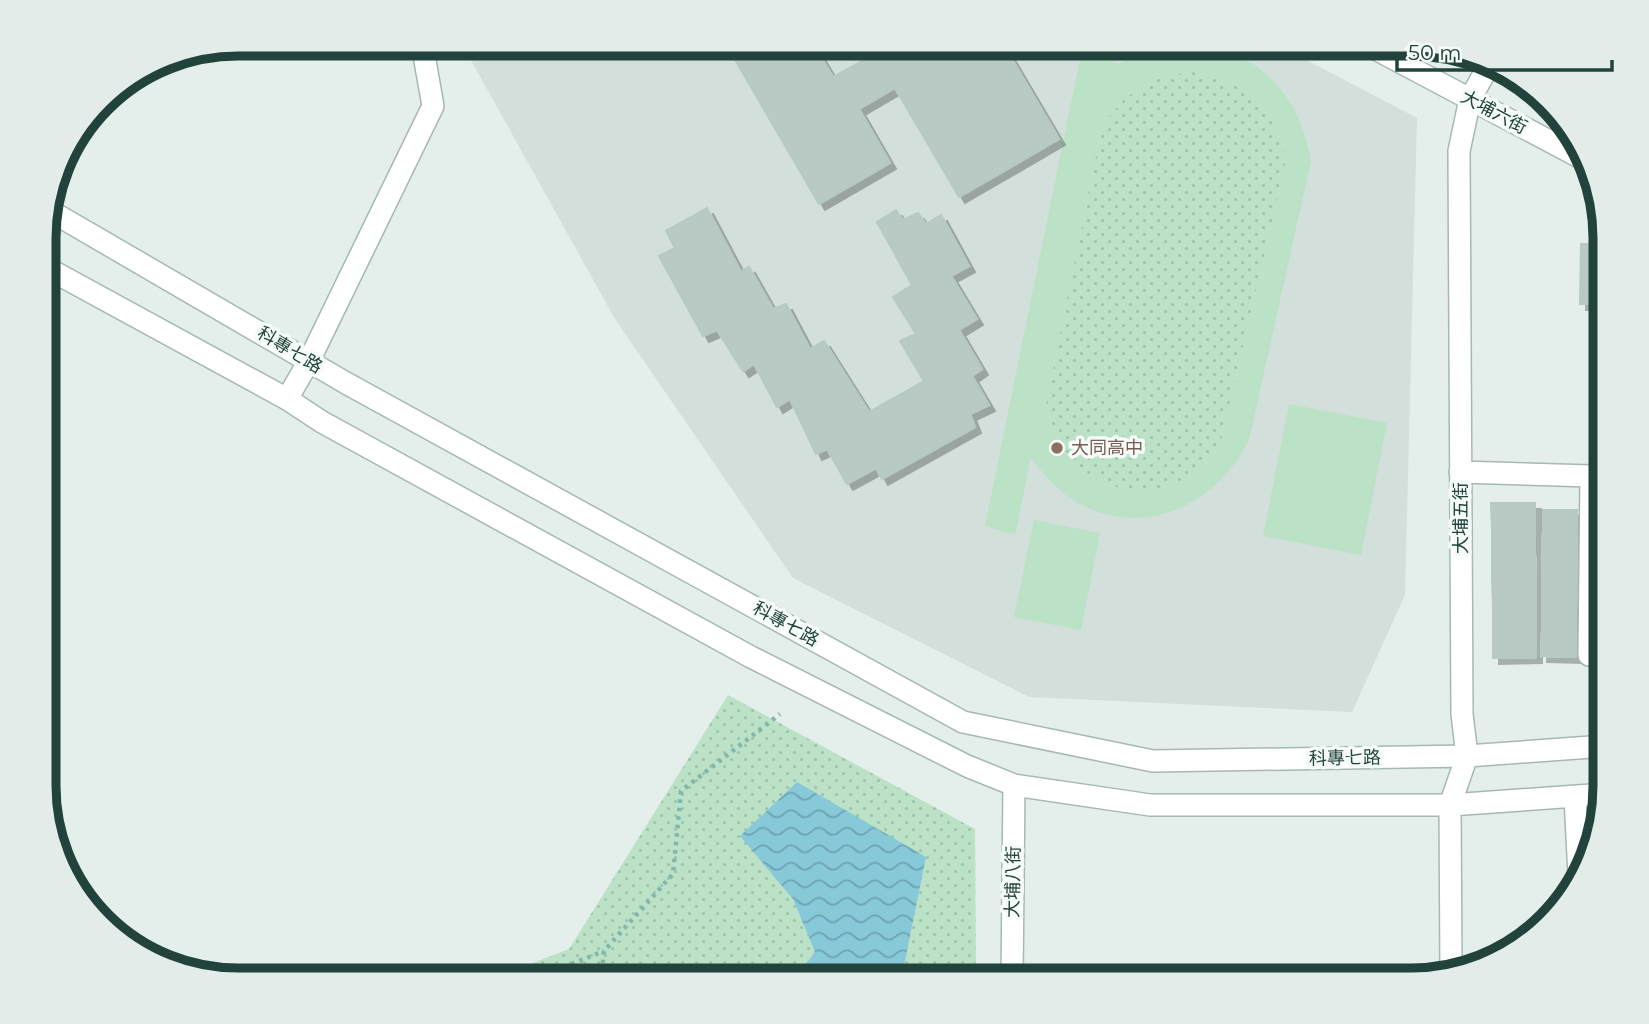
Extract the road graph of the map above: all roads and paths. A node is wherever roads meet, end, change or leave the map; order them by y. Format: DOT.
graph roads {
  1 [pos="424,56"];
  2 [pos="1389,56"];
  3 [pos="1485,72"];
  4 [pos="1471,99"];
  5 [pos="1572,153"];
  6 [pos="58,215"];
  7 [pos="56,273"];
  8 [pos="309,361"];
  9 [pos="287,400"];
  10 [pos="1460,472"];
  11 [pos="1589,655"];
  12 [pos="780,714"];
  13 [pos="1593,747"];
  14 [pos="1466,756"];
  15 [pos="1014,785"];
  16 [pos="1593,795"];
  17 [pos="1575,797"];
  18 [pos="1450,805"];
  19 [pos="1577,858"];
  20 [pos="604,951"];
  21 [pos="1451,963"];
  22 [pos="562,968"];
  23 [pos="602,968"];
  24 [pos="1012,968"];
  1 -- 8 [label="street"];
  2 -- 4 [label="street, 大埔六街"];
  3 -- 4 [label="street, 大埔五街"];
  4 -- 5 [label="street, 大埔六街"];
  4 -- 10 [label="street, 大埔五街"];
  6 -- 8 [label="street, 科專七路"];
  7 -- 9 [label="street"];
  8 -- 9 [label="street"];
  8 -- 14 [label="street, 科專七路"];
  9 -- 15 [label="street"];
  10 -- 11 [label="street"];
  10 -- 14 [label="street, 大埔五街"];
  12 -- 20 [label="path"];
  13 -- 14 [label="street, 科專七路"];
  14 -- 18 [label="street, 大埔五街"];
  15 -- 18 [label="street"];
  15 -- 24 [label="street, 大埔八街"];
  16 -- 17 [label="street"];
  17 -- 18 [label="street"];
  17 -- 19 [label="street"];
  18 -- 21 [label="street, 大埔五街"];
  20 -- 22 [label="path"];
  20 -- 23 [label="path"];
}
